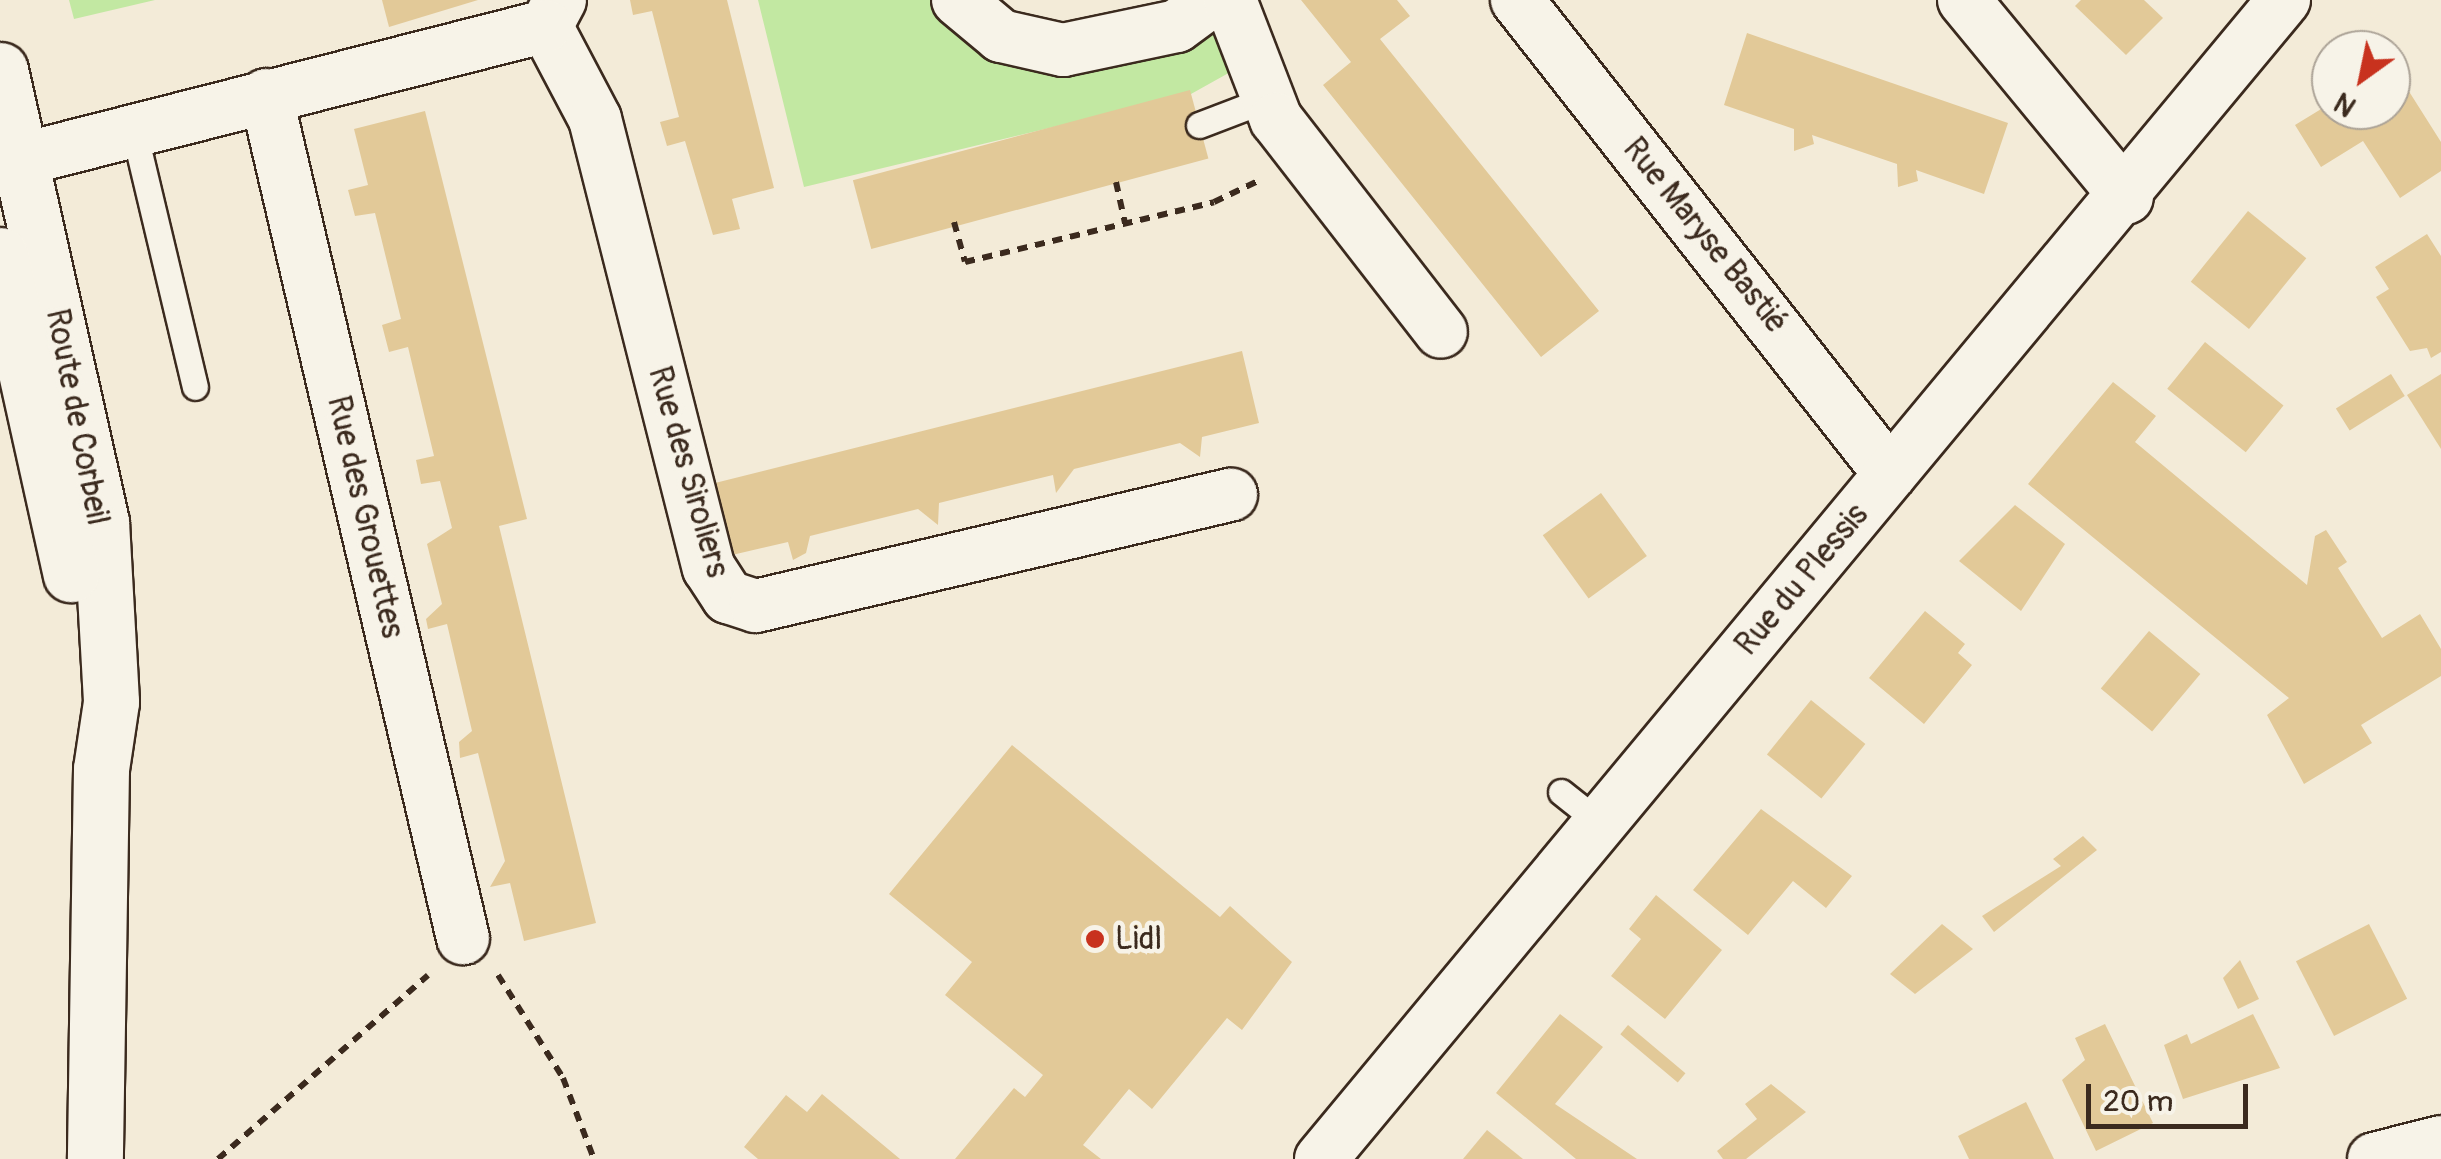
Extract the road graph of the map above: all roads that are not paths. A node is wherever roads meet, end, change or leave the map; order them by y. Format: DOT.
graph roads {
  1 [pos="958,0"];
  2 [pos="1212,0"];
  3 [pos="1230,0"];
  4 [pos="1517,0"];
  5 [pos="1964,0"];
  6 [pos="2284,0"];
  7 [pos="553,13"];
  8 [pos="0,70"];
  9 [pos="266,95"];
  10 [pos="1268,99"];
  11 [pos="1200,126"];
  12 [pos="134,131"];
  13 [pos="10,162"];
  14 [pos="2126,198"];
  15 [pos="0,255"];
  16 [pos="1441,332"];
  17 [pos="33,381"];
  18 [pos="195,387"];
  19 [pos="1890,474"];
  20 [pos="1231,495"];
  21 [pos="463,938"];
  22 [pos="2441,1142"];
  23 [pos="95,1159"];
  24 [pos="1321,1159"];
  25 [pos="2374,1159"];
  1 -- 2 [label="street"];
  3 -- 10 [label="street"];
  4 -- 19 [label="street, Rue Maryse Bastié"];
  5 -- 14 [label="street"];
  6 -- 14 [label="street, Rue du Plessis"];
  7 -- 9 [label="street, Rue des Siroliers"];
  7 -- 20 [label="street, Rue des Siroliers"];
  8 -- 13 [label="main road, Route de Corbeil"];
  9 -- 12 [label="street, Rue des Siroliers"];
  9 -- 21 [label="street, Rue des Grouettes"];
  10 -- 11 [label="lane"];
  10 -- 16 [label="street"];
  12 -- 13 [label="street, Rue des Siroliers"];
  12 -- 18 [label="lane"];
  13 -- 17 [label="main road, Route de Corbeil"];
  14 -- 19 [label="street, Rue du Plessis"];
  15 -- 17 [label="main road, Route de Corbeil"];
  17 -- 23 [label="main road, Route de Corbeil"];
  19 -- 24 [label="street, Rue du Plessis"];
  22 -- 25 [label="street"];
}
